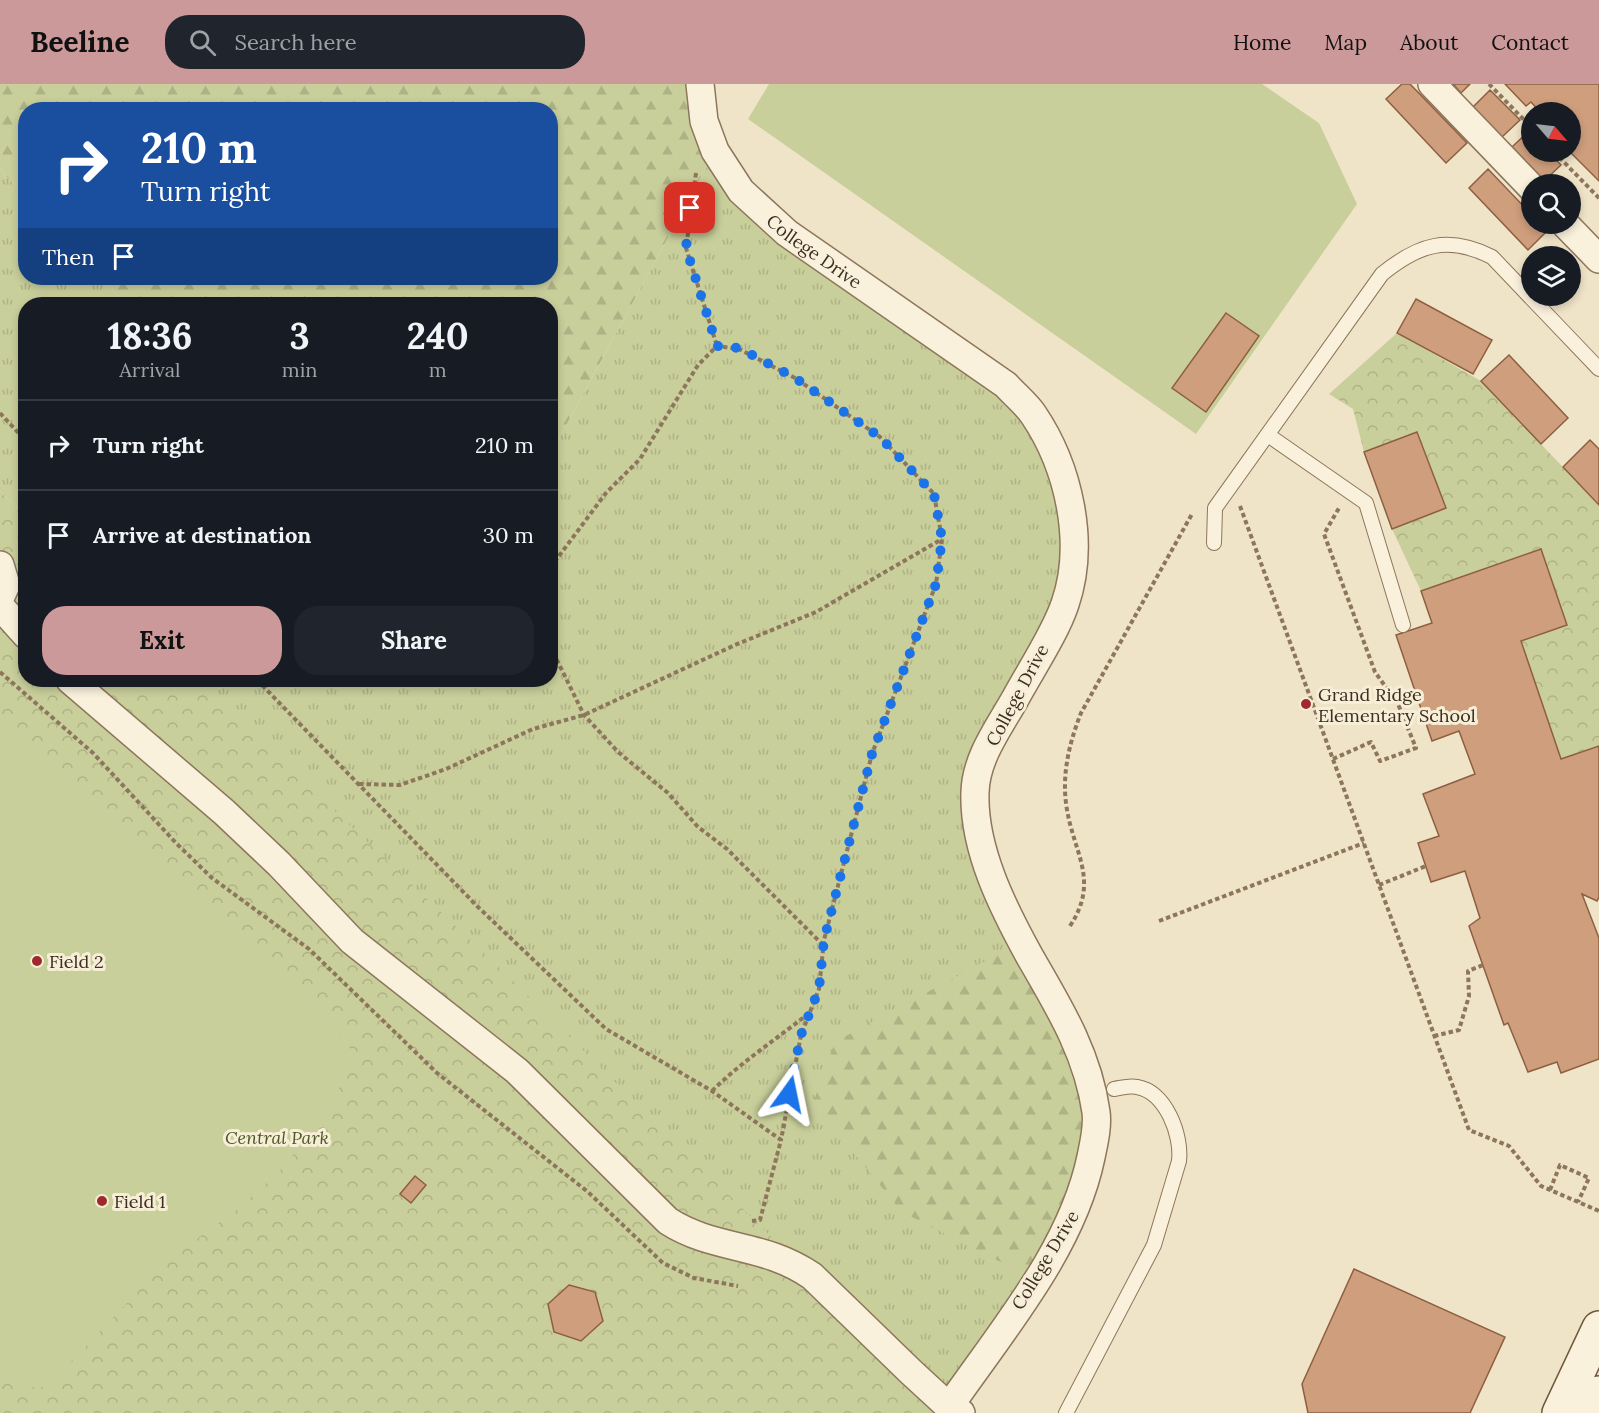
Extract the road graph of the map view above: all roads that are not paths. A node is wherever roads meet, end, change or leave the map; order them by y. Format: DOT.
graph roads {
  1 [pos="700,84"];
  2 [pos="1432,84"];
  3 [pos="1521,177"];
  4 [pos="1575,234"];
  5 [pos="1599,259"];
  6 [pos="1599,369"];
  7 [pos="1268,435"];
  8 [pos="1214,543"];
  9 [pos="0,566"];
  10 [pos="0,598"];
  11 [pos="0,606"];
  12 [pos="18,625"];
  13 [pos="1403,625"];
  14 [pos="78,687"];
  15 [pos="1114,1089"];
  16 [pos="1599,1328"];
  17 [pos="1599,1393"];
  18 [pos="955,1410"];
  19 [pos="1066,1413"];
  20 [pos="1559,1413"];
  21 [pos="1590,1413"];
  1 -- 18 [label="street, College Drive"];
  2 -- 3 [label="street"];
  4 -- 5 [label="street"];
  6 -- 7 [label="lane"];
  7 -- 8 [label="lane"];
  7 -- 13 [label="lane"];
  9 -- 10 [label="street"];
  11 -- 12 [label="street"];
  14 -- 18 [label="street"];
  15 -- 19 [label="lane"];
  16 -- 20 [label="street"];
  17 -- 21 [label="street"];
}
